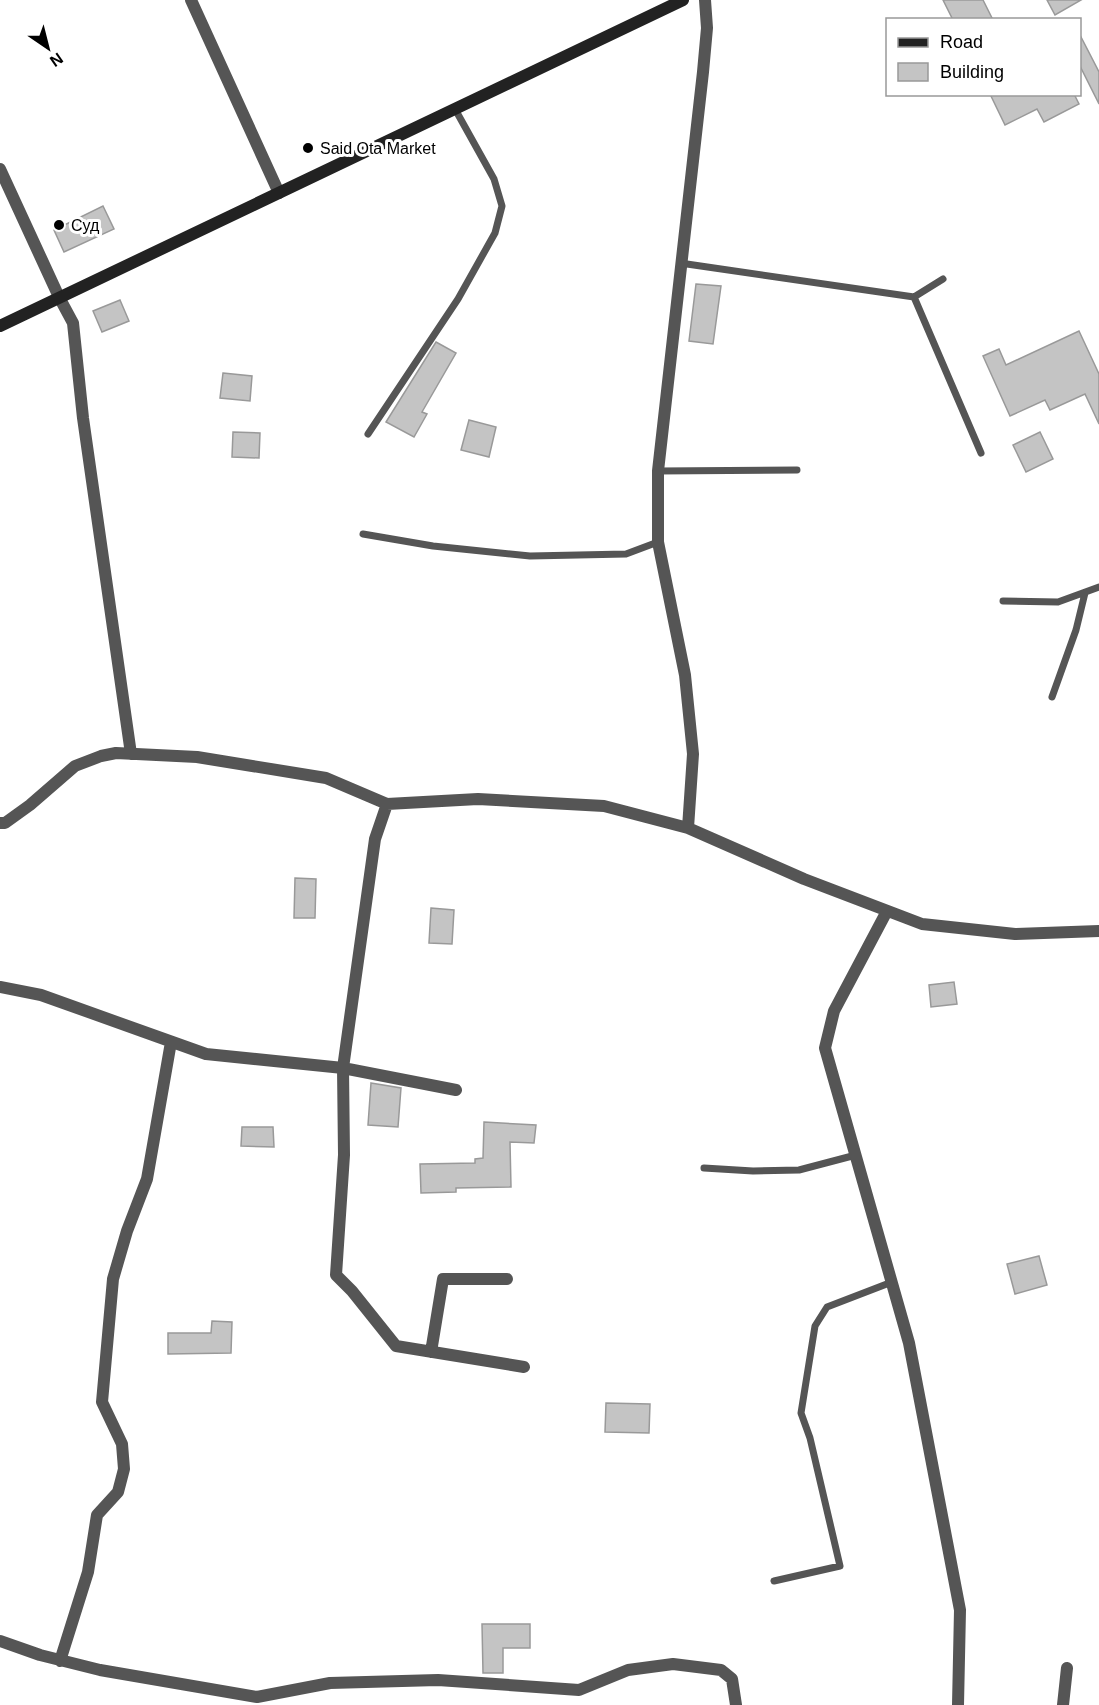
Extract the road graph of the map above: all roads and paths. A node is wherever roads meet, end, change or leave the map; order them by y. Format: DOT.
graph roads {
  1 [pos="683,0"];
  2 [pos="705,0"];
  3 [pos="194,1"];
  4 [pos="455,109"];
  5 [pos="0,169"];
  6 [pos="279,193"];
  7 [pos="680,263"];
  8 [pos="943,279"];
  9 [pos="59,297"];
  10 [pos="914,297"];
  11 [pos="0,326"];
  12 [pos="368,434"];
  13 [pos="981,453"];
  14 [pos="797,470"];
  15 [pos="658,471"];
  16 [pos="363,534"];
  17 [pos="658,542"];
  18 [pos="1099,587"];
  19 [pos="1085,593"];
  20 [pos="1003,601"];
  21 [pos="1052,697"];
  22 [pos="131,754"];
  23 [pos="387,804"];
  24 [pos="0,824"];
  25 [pos="688,828"];
  26 [pos="887,911"];
  27 [pos="1099,931"];
  28 [pos="0,987"];
  29 [pos="171,1042"];
  30 [pos="343,1068"];
  31 [pos="456,1090"];
  32 [pos="856,1155"];
  33 [pos="704,1168"];
  34 [pos="507,1279"];
  35 [pos="892,1282"];
  36 [pos="432,1352"];
  37 [pos="524,1367"];
  38 [pos="774,1581"];
  39 [pos="0,1641"];
  40 [pos="60,1661"];
  41 [pos="1067,1668"];
  42 [pos="736,1705"];
  43 [pos="958,1705"];
  44 [pos="1063,1705"];
  1 -- 4 [label="main road"];
  2 -- 7 [label="street"];
  3 -- 6 [label="street"];
  4 -- 6 [label="main road"];
  4 -- 12 [label="lane"];
  5 -- 9 [label="street"];
  6 -- 9 [label="main road"];
  7 -- 10 [label="lane"];
  7 -- 15 [label="street"];
  8 -- 10 [label="lane"];
  9 -- 11 [label="main road"];
  9 -- 22 [label="street"];
  10 -- 13 [label="lane"];
  14 -- 15 [label="lane"];
  15 -- 17 [label="street"];
  16 -- 17 [label="lane"];
  17 -- 25 [label="street"];
  18 -- 19 [label="lane"];
  19 -- 20 [label="lane"];
  19 -- 21 [label="lane"];
  22 -- 23 [label="street"];
  22 -- 24 [label="street"];
  23 -- 25 [label="street"];
  23 -- 30 [label="street"];
  25 -- 26 [label="street"];
  26 -- 27 [label="street"];
  26 -- 32 [label="street"];
  28 -- 29 [label="street"];
  29 -- 30 [label="street"];
  29 -- 40 [label="street"];
  30 -- 31 [label="street"];
  30 -- 36 [label="street"];
  32 -- 33 [label="lane"];
  32 -- 35 [label="street"];
  34 -- 36 [label="street"];
  35 -- 38 [label="lane"];
  35 -- 43 [label="street"];
  36 -- 37 [label="street"];
  39 -- 40 [label="street"];
  40 -- 42 [label="street"];
  41 -- 44 [label="street"];
}
